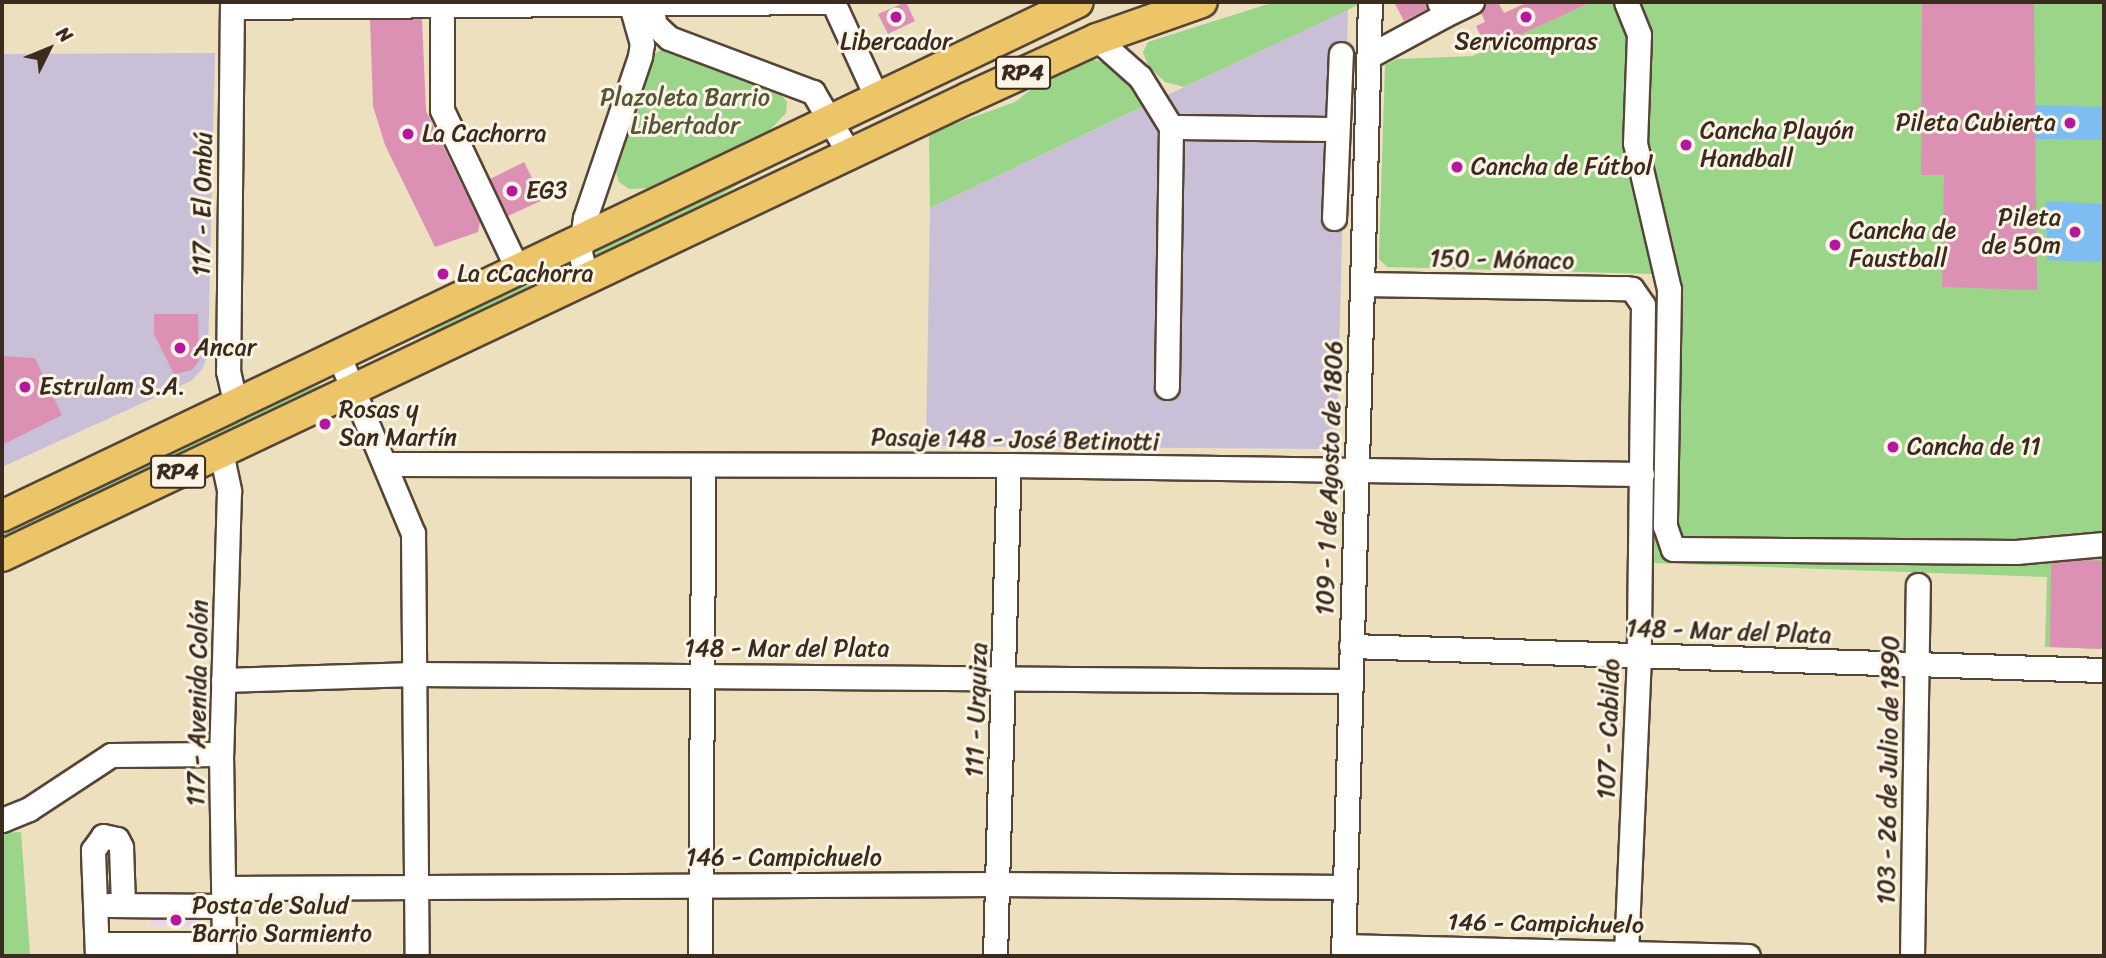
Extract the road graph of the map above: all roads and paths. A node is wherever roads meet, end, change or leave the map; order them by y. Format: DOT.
graph roads {
  1 [pos="833,2"];
  2 [pos="1202,2"];
  3 [pos="1370,2"];
  4 [pos="1472,2"];
  5 [pos="1626,2"];
  6 [pos="640,3"];
  7 [pos="232,5"];
  8 [pos="442,5"];
  9 [pos="1060,5"];
  10 [pos="1442,8"];
  11 [pos="1097,39"];
  12 [pos="1341,54"];
  13 [pos="1369,56"];
  14 [pos="876,96"];
  15 [pos="832,118"];
  16 [pos="1171,127"];
  17 [pos="1338,129"];
  18 [pos="850,155"];
  19 [pos="1334,218"];
  20 [pos="581,238"];
  21 [pos="517,268"];
  22 [pos="587,279"];
  23 [pos="1362,284"];
  24 [pos="1638,296"];
  25 [pos="338,354"];
  26 [pos="1167,387"];
  27 [pos="355,388"];
  28 [pos="236,405"];
  29 [pos="222,452"];
  30 [pos="387,464"];
  31 [pos="704,464"];
  32 [pos="1009,465"];
  33 [pos="1357,472"];
  34 [pos="1642,474"];
  35 [pos="2,516"];
  36 [pos="2104,544"];
  37 [pos="2,556"];
  38 [pos="1918,586"];
  39 [pos="1351,646"];
  40 [pos="1639,656"];
  41 [pos="1918,663"];
  42 [pos="2104,670"];
  43 [pos="414,674"];
  44 [pos="703,675"];
  45 [pos="1005,676"];
  46 [pos="223,680"];
  47 [pos="1350,681"];
  48 [pos="221,754"];
  49 [pos="2,820"];
  50 [pos="997,884"];
  51 [pos="417,885"];
  52 [pos="700,885"];
  53 [pos="1344,887"];
  54 [pos="224,897"];
  55 [pos="96,904"];
  56 [pos="123,905"];
  57 [pos="97,950"];
  58 [pos="224,950"];
  59 [pos="1343,951"];
  60 [pos="1626,954"];
  61 [pos="417,956"];
  62 [pos="700,956"];
  63 [pos="995,956"];
  64 [pos="1748,956"];
  65 [pos="1912,956"];
  1 -- 6 [label="street"];
  1 -- 14 [label="street"];
  2 -- 11 [label="main road, RP4"];
  3 -- 13 [label="street, 109 - 1 de Agosto de 1806"];
  4 -- 10 [label="street"];
  5 -- 36 [label="street"];
  6 -- 8 [label="street"];
  6 -- 15 [label="street"];
  6 -- 20 [label="street"];
  7 -- 8 [label="street"];
  7 -- 28 [label="street, 117 - El Ombú"];
  8 -- 21 [label="street"];
  9 -- 14 [label="main road, RP4"];
  10 -- 13 [label="street"];
  11 -- 16 [label="street"];
  11 -- 18 [label="main road, RP4"];
  12 -- 17 [label="street"];
  13 -- 23 [label="street, 109 - 1 de Agosto de 1806"];
  14 -- 15 [label="main road, RP4"];
  15 -- 18 [label="street"];
  15 -- 20 [label="main road, RP4"];
  16 -- 17 [label="street"];
  16 -- 26 [label="street"];
  17 -- 19 [label="street"];
  18 -- 22 [label="main road, RP4"];
  20 -- 21 [label="main road, RP4"];
  20 -- 22 [label="street"];
  21 -- 25 [label="main road, RP4"];
  22 -- 27 [label="main road, RP4"];
  23 -- 24 [label="street, 150 - Mónaco"];
  23 -- 33 [label="street, 109 - 1 de Agosto de 1806"];
  24 -- 34 [label="street, 107 - Cabildo"];
  25 -- 27 [label="street"];
  25 -- 28 [label="main road, RP4"];
  27 -- 29 [label="main road, RP4"];
  27 -- 30 [label="street"];
  28 -- 35 [label="main road, RP4"];
  29 -- 37 [label="main road, RP4"];
  29 -- 46 [label="street, 117 - Avenida Colón"];
  30 -- 31 [label="street, Pasaje 148 - José Betinotti"];
  30 -- 43 [label="street"];
  31 -- 32 [label="street, Pasaje 148 - José Betinotti"];
  31 -- 44 [label="street"];
  32 -- 33 [label="street, Pasaje 148 - José Betinotti"];
  32 -- 45 [label="street, 111 - Urquiza"];
  33 -- 34 [label="street, Pasaje 148 - José Betinotti"];
  33 -- 39 [label="street, 109 - 1 de Agosto de 1806"];
  34 -- 40 [label="street, 107 - Cabildo"];
  38 -- 41 [label="street, 103 - 26 de Julio de 1890"];
  39 -- 40 [label="street, 148 - Mar del Plata"];
  39 -- 47 [label="street, 109 - 1 de Agosto de 1806"];
  40 -- 41 [label="street, 148 - Mar del Plata"];
  40 -- 60 [label="street, 107 - Cabildo"];
  41 -- 42 [label="street, 148 - Mar del Plata"];
  41 -- 65 [label="street, 103 - 26 de Julio de 1890"];
  43 -- 44 [label="street, 148 - Mar del Plata"];
  43 -- 46 [label="street, 148 - Mar del Plata"];
  43 -- 51 [label="street"];
  44 -- 45 [label="street, 148 - Mar del Plata"];
  44 -- 52 [label="street"];
  45 -- 47 [label="street, 148 - Mar del Plata"];
  45 -- 50 [label="street, 111 - Urquiza"];
  46 -- 48 [label="street, 117 - Avenida Colón"];
  47 -- 53 [label="street, 109 - 1 de Agosto de 1806"];
  48 -- 49 [label="street"];
  48 -- 54 [label="street, 117 - Avenida Colón"];
  50 -- 52 [label="street, 146 - Campichuelo"];
  50 -- 53 [label="street, 146 - Campichuelo"];
  50 -- 63 [label="street, 111 - Urquiza"];
  51 -- 52 [label="street, 146 - Campichuelo"];
  51 -- 54 [label="street, 146 - Campichuelo"];
  51 -- 61 [label="street"];
  52 -- 62 [label="street"];
  53 -- 59 [label="street, 109 - 1 de Agosto de 1806"];
  54 -- 56 [label="street, 146 - Campichuelo"];
  54 -- 58 [label="street, 117 - Avenida Colón"];
  55 -- 56 [label="street, 146 - Campichuelo"];
  55 -- 56 [label="street"];
  55 -- 57 [label="street"];
  57 -- 58 [label="street"];
  59 -- 60 [label="street, 146 - Campichuelo"];
  60 -- 64 [label="street, 146 - Campichuelo"];
}
